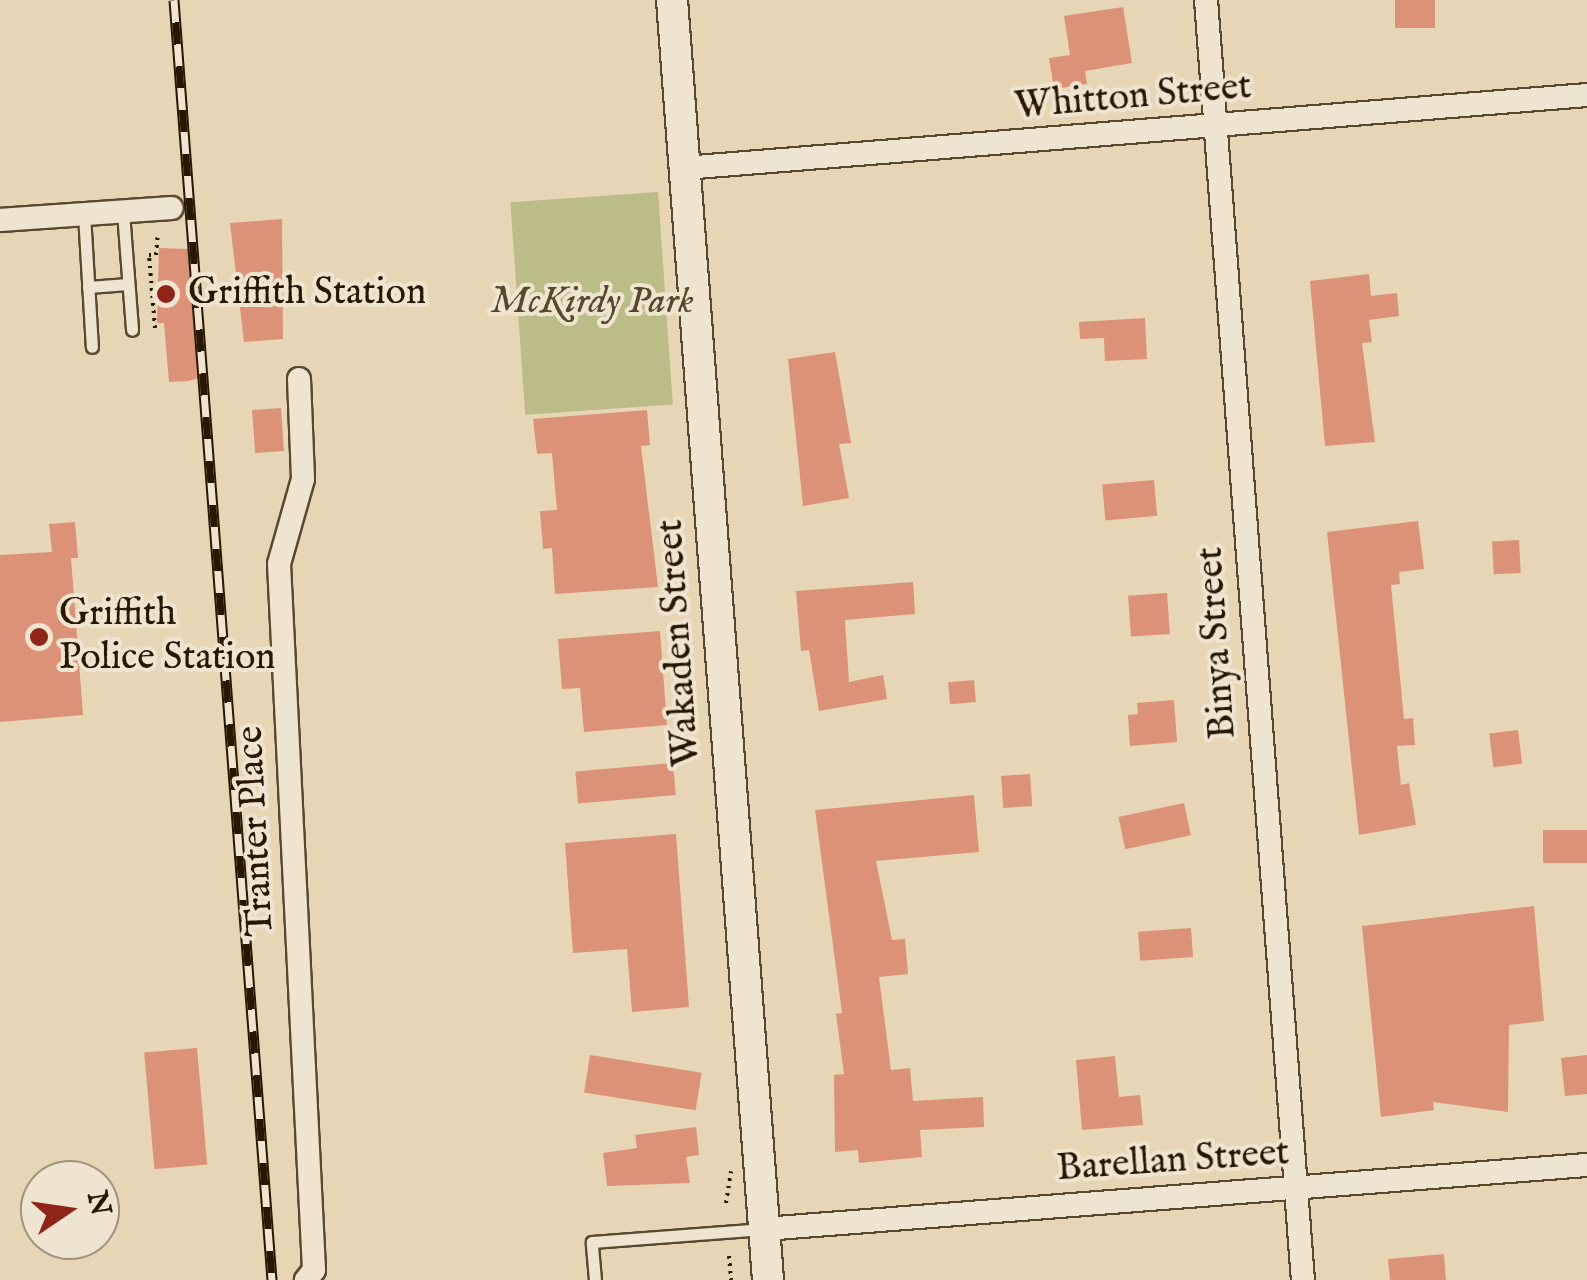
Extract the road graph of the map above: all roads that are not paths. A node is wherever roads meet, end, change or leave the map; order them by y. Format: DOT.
graph roads {
  1 [pos="672,0"];
  2 [pos="1206,0"];
  3 [pos="1587,95"];
  4 [pos="1214,128"];
  5 [pos="684,168"];
  6 [pos="172,208"];
  7 [pos="123,212"];
  8 [pos="84,214"];
  9 [pos="3,218"];
  10 [pos="128,284"];
  11 [pos="88,288"];
  12 [pos="132,330"];
  13 [pos="92,348"];
  14 [pos="299,379"];
  15 [pos="1587,1165"];
  16 [pos="1296,1188"];
  17 [pos="764,1229"];
  18 [pos="306,1280"];
  19 [pos="595,1280"];
  20 [pos="768,1280"];
  21 [pos="1303,1280"];
  1 -- 5 [label="street, Wakaden Street"];
  2 -- 4 [label="street, Binya Street"];
  3 -- 4 [label="street, Whitton Street"];
  4 -- 5 [label="street, Whitton Street"];
  4 -- 16 [label="street, Binya Street"];
  5 -- 17 [label="street, Wakaden Street"];
  6 -- 7 [label="street"];
  7 -- 8 [label="street"];
  7 -- 10 [label="lane"];
  8 -- 9 [label="street"];
  8 -- 11 [label="lane"];
  10 -- 11 [label="lane"];
  10 -- 12 [label="lane"];
  11 -- 13 [label="lane"];
  14 -- 18 [label="street, Tranter Place"];
  15 -- 16 [label="street, Barellan Street"];
  16 -- 17 [label="street, Barellan Street"];
  16 -- 21 [label="street, Binya Street"];
  17 -- 19 [label="lane"];
  17 -- 20 [label="street, Wakaden Street"];
}
